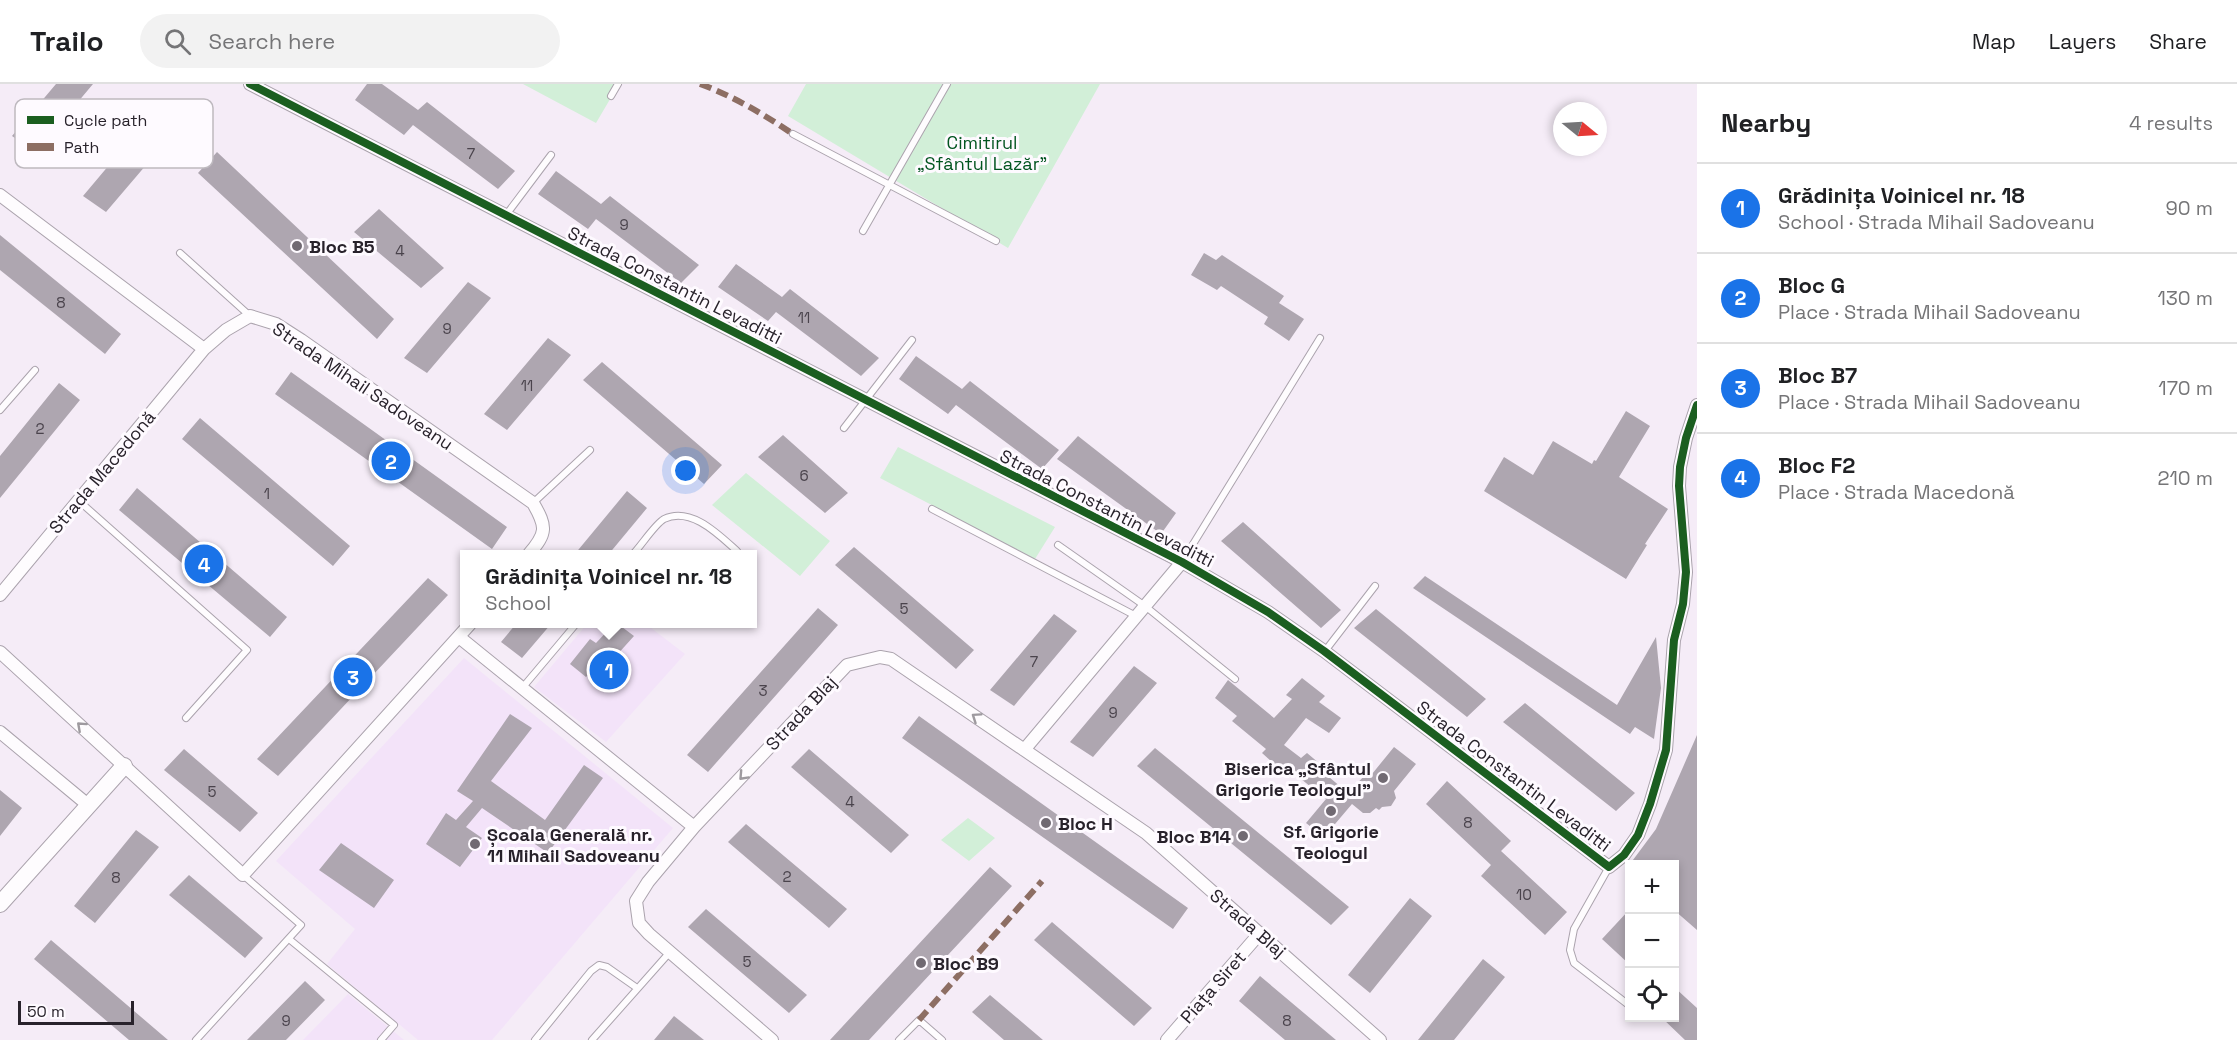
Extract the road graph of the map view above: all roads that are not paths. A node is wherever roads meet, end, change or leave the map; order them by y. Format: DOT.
graph roads {
  1 [pos="250,84"];
  2 [pos="618,84"];
  3 [pos="947,84"];
  4 [pos="611,96"];
  5 [pos="793,134"];
  6 [pos="551,155"];
  7 [pos="890,185"];
  8 [pos="0,195"];
  9 [pos="506,215"];
  10 [pos="863,231"];
  11 [pos="996,242"];
  12 [pos="180,253"];
  13 [pos="250,316"];
  14 [pos="1320,338"];
  15 [pos="912,340"];
  16 [pos="204,349"];
  17 [pos="35,370"];
  18 [pos="864,399"];
  19 [pos="1697,405"];
  20 [pos="0,410"];
  21 [pos="844,428"];
  22 [pos="590,450"];
  23 [pos="78,500"];
  24 [pos="533,503"];
  25 [pos="932,509"];
  26 [pos="1058,545"];
  27 [pos="533,550"];
  28 [pos="637,550"];
  29 [pos="736,550"];
  30 [pos="1182,562"];
  31 [pos="1375,586"];
  32 [pos="0,595"];
  33 [pos="1145,606"];
  34 [pos="1136,616"];
  35 [pos="467,628"];
  36 [pos="573,628"];
  37 [pos="459,637"];
  38 [pos="1324,651"];
  39 [pos="0,652"];
  40 [pos="1235,679"];
  41 [pos="523,687"];
  42 [pos="186,718"];
  43 [pos="0,732"];
  44 [pos="1024,750"];
  45 [pos="124,766"];
  46 [pos="88,805"];
  47 [pos="694,827"];
  48 [pos="1609,867"];
  49 [pos="243,874"];
  50 [pos="0,904"];
  51 [pos="1260,933"];
  52 [pos="289,939"];
  53 [pos="670,951"];
  54 [pos="637,988"];
  55 [pos="1625,1003"];
  56 [pos="196,1040"];
  57 [pos="381,1040"];
  58 [pos="536,1040"];
  59 [pos="592,1040"];
  60 [pos="772,1040"];
  61 [pos="899,1040"];
  62 [pos="942,1040"];
  63 [pos="1167,1040"];
  64 [pos="1380,1040"];
  1 -- 9 [label="street, Strada Constantin Levaditti"];
  2 -- 4 [label="lane"];
  3 -- 7 [label="lane"];
  5 -- 7 [label="lane"];
  6 -- 9 [label="lane"];
  7 -- 10 [label="lane"];
  7 -- 11 [label="lane"];
  8 -- 16 [label="street"];
  9 -- 18 [label="street, Strada Constantin Levaditti"];
  12 -- 13 [label="lane"];
  13 -- 16 [label="street, Strada Mihail Sadoveanu"];
  13 -- 24 [label="street, Strada Mihail Sadoveanu"];
  14 -- 30 [label="lane"];
  15 -- 18 [label="lane"];
  16 -- 23 [label="street, Strada Macedonă"];
  17 -- 20 [label="lane"];
  18 -- 21 [label="lane"];
  18 -- 30 [label="street, Strada Constantin Levaditti"];
  19 -- 48 [label="street, Strada Constantin Levaditti"];
  22 -- 24 [label="lane"];
  23 -- 32 [label="street, Strada Macedonă"];
  23 -- 42 [label="lane"];
  24 -- 27 [label="street"];
  25 -- 34 [label="lane"];
  26 -- 33 [label="lane"];
  28 -- 29 [label="lane"];
  30 -- 33 [label="street"];
  30 -- 38 [label="street, Strada Constantin Levaditti"];
  31 -- 38 [label="lane"];
  33 -- 34 [label="street"];
  33 -- 40 [label="lane"];
  34 -- 44 [label="street"];
  35 -- 37 [label="street"];
  36 -- 41 [label="lane"];
  37 -- 41 [label="street"];
  37 -- 49 [label="street"];
  38 -- 48 [label="street, Strada Constantin Levaditti"];
  45 -- 39 [label="street, one-way"];
  41 -- 47 [label="street"];
  43 -- 46 [label="street"];
  44 -- 47 [label="street, Strada Blaj, one-way"];
  44 -- 51 [label="street, Strada Blaj"];
  45 -- 46 [label="street"];
  45 -- 49 [label="street"];
  46 -- 50 [label="street"];
  47 -- 53 [label="street, Strada Blaj"];
  48 -- 55 [label="lane"];
  49 -- 52 [label="lane"];
  51 -- 63 [label="street, Piața Siret"];
  51 -- 64 [label="street, Strada Blaj"];
  52 -- 56 [label="lane"];
  52 -- 57 [label="lane"];
  53 -- 54 [label="lane"];
  53 -- 60 [label="street"];
  54 -- 58 [label="lane"];
  54 -- 59 [label="lane"];
  61 -- 62 [label="lane"];
}
